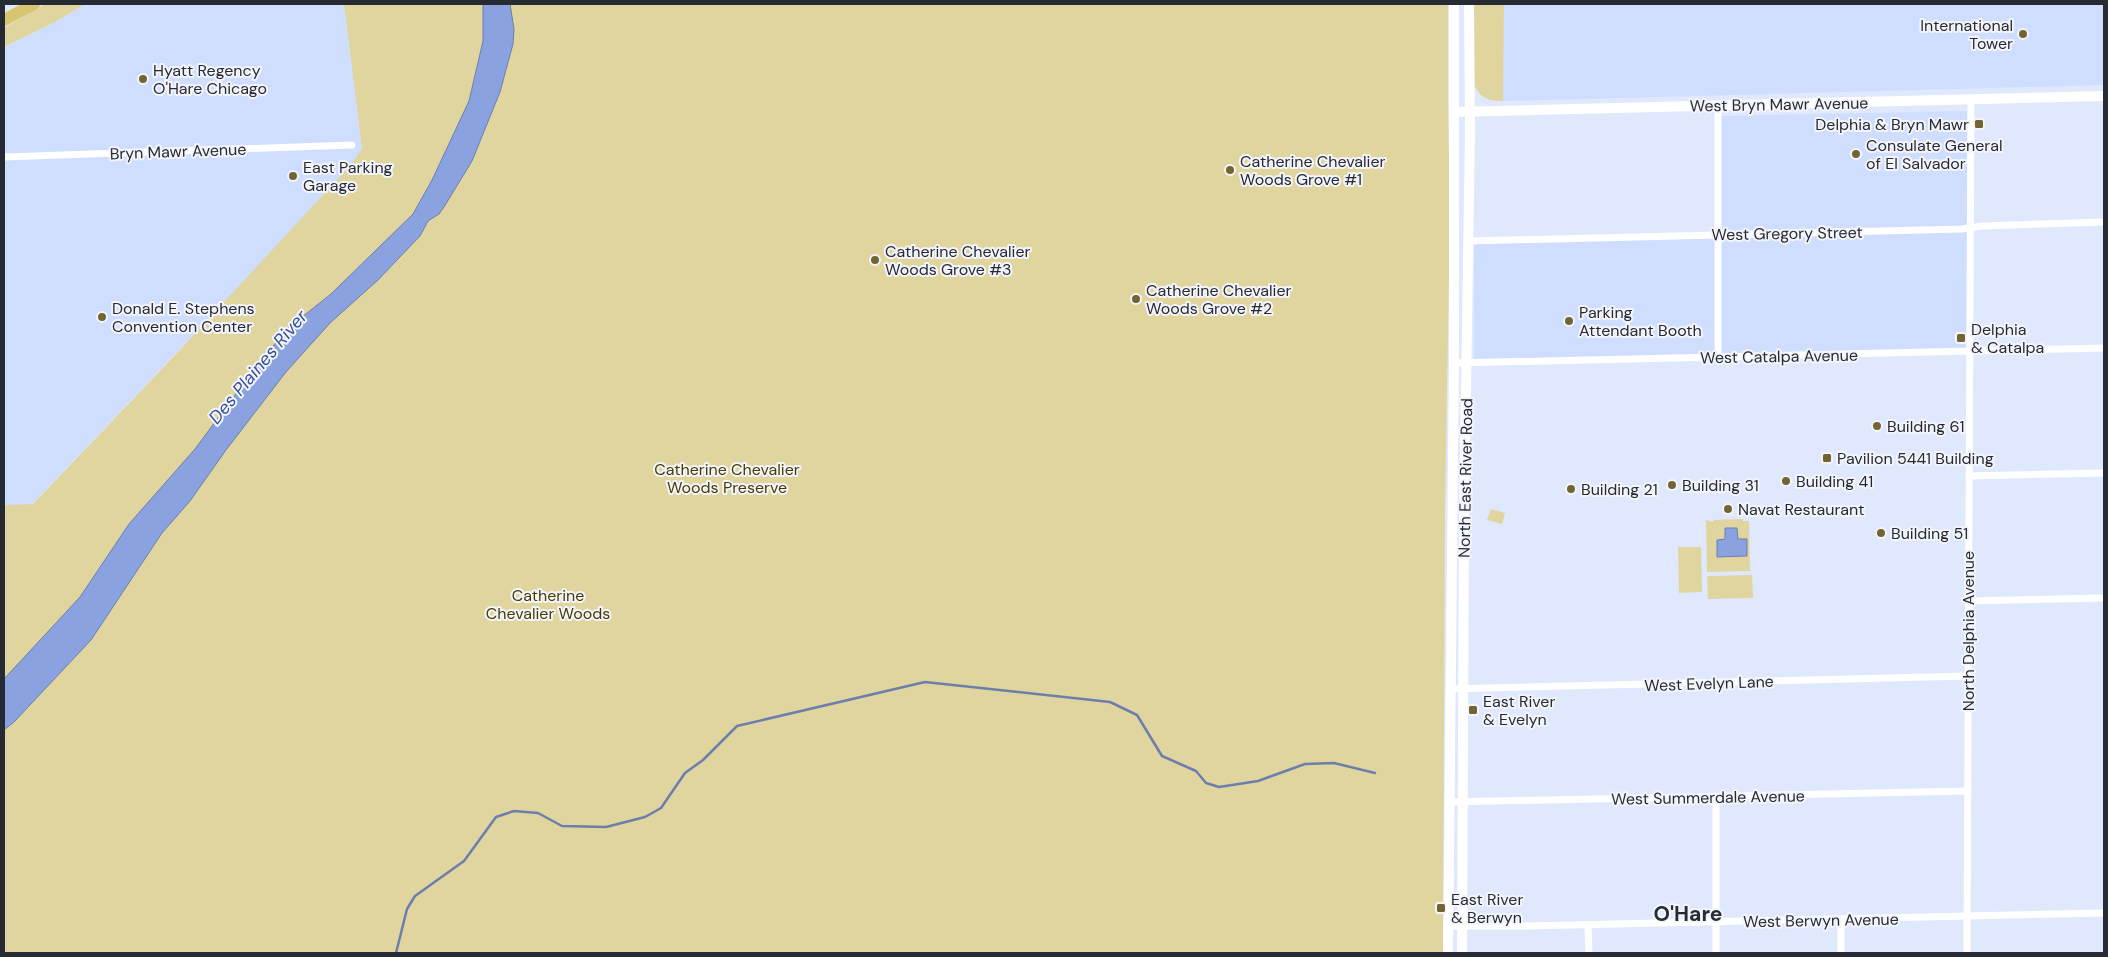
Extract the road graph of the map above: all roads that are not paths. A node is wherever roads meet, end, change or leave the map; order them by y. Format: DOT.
graph roads {
  1 [pos="34,4"];
  2 [pos="1454,4"];
  3 [pos="1469,4"];
  4 [pos="4,20"];
  5 [pos="2104,96"];
  6 [pos="1970,99"];
  7 [pos="1718,106"];
  8 [pos="1470,111"];
  9 [pos="1454,112"];
  10 [pos="352,146"];
  11 [pos="4,157"];
  12 [pos="2104,222"];
  13 [pos="1970,228"];
  14 [pos="1718,235"];
  15 [pos="1469,241"];
  16 [pos="2104,348"];
  17 [pos="1969,351"];
  18 [pos="1718,357"];
  19 [pos="1467,362"];
  20 [pos="1454,363"];
  21 [pos="2104,473"];
  22 [pos="1969,476"];
  23 [pos="2104,598"];
  24 [pos="1968,601"];
  25 [pos="1968,676"];
  26 [pos="1450,689"];
  27 [pos="1463,689"];
  28 [pos="1968,791"];
  29 [pos="1716,797"];
  30 [pos="1449,802"];
  31 [pos="1462,802"];
  32 [pos="2104,913"];
  33 [pos="1967,916"];
  34 [pos="1841,920"];
  35 [pos="1716,922"];
  36 [pos="1588,925"];
  37 [pos="1448,926"];
  38 [pos="1462,926"];
  39 [pos="1448,953"];
  40 [pos="1462,953"];
  41 [pos="1588,953"];
  42 [pos="1716,953"];
  43 [pos="1841,953"];
  44 [pos="1967,953"];
  1 -- 4 [label="highway"];
  2 -- 9 [label="main road, North East River Road"];
  3 -- 8 [label="main road, North East River Road"];
  5 -- 6 [label="main road, West Bryn Mawr Avenue"];
  6 -- 7 [label="main road, West Bryn Mawr Avenue"];
  6 -- 13 [label="street, North Delphia Avenue"];
  7 -- 8 [label="main road, West Bryn Mawr Avenue"];
  7 -- 14 [label="street"];
  8 -- 9 [label="main road, West Bryn Mawr Avenue"];
  8 -- 15 [label="main road, North East River Road"];
  9 -- 20 [label="main road, North East River Road"];
  10 -- 11 [label="street, Bryn Mawr Avenue"];
  12 -- 13 [label="street, West Gregory Street"];
  13 -- 14 [label="street, West Gregory Street"];
  13 -- 17 [label="street, North Delphia Avenue"];
  14 -- 15 [label="street, West Gregory Street"];
  14 -- 18 [label="street"];
  15 -- 19 [label="main road, North East River Road"];
  16 -- 17 [label="street, West Catalpa Avenue"];
  17 -- 18 [label="street, West Catalpa Avenue"];
  17 -- 22 [label="street, North Delphia Avenue"];
  18 -- 19 [label="street, West Catalpa Avenue"];
  19 -- 20 [label="street, West Catalpa Avenue"];
  19 -- 27 [label="main road, North East River Road"];
  20 -- 26 [label="main road, North East River Road"];
  21 -- 22 [label="street"];
  22 -- 24 [label="street, North Delphia Avenue"];
  23 -- 24 [label="street"];
  24 -- 25 [label="street, North Delphia Avenue"];
  25 -- 27 [label="street, West Evelyn Lane"];
  25 -- 28 [label="street, North Delphia Avenue"];
  26 -- 27 [label="street, West Evelyn Lane"];
  26 -- 30 [label="main road, North East River Road"];
  27 -- 31 [label="main road, North East River Road"];
  28 -- 29 [label="street, West Summerdale Avenue"];
  28 -- 33 [label="street, North Delphia Avenue"];
  29 -- 31 [label="street, West Summerdale Avenue"];
  29 -- 35 [label="street"];
  30 -- 31 [label="street, West Summerdale Avenue"];
  30 -- 37 [label="main road, North East River Road"];
  31 -- 38 [label="main road, North East River Road"];
  32 -- 33 [label="street, West Berwyn Avenue"];
  33 -- 34 [label="street, West Berwyn Avenue"];
  33 -- 44 [label="street, North Delphia Avenue"];
  34 -- 35 [label="street, West Berwyn Avenue"];
  34 -- 43 [label="street"];
  35 -- 36 [label="street, West Berwyn Avenue"];
  35 -- 42 [label="street"];
  36 -- 38 [label="street, West Berwyn Avenue"];
  36 -- 41 [label="street"];
  37 -- 38 [label="street, West Berwyn Avenue"];
  37 -- 39 [label="main road, North East River Road"];
  38 -- 40 [label="main road, North East River Road"];
}
